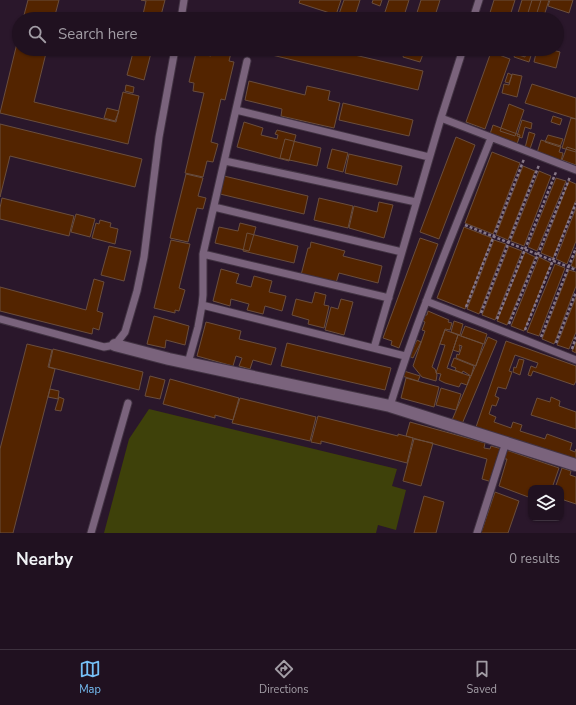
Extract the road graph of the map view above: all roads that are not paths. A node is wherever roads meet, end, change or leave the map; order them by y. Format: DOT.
graph roads {
  1 [pos="184,0"];
  2 [pos="479,0"];
  3 [pos="182,12"];
  4 [pos="475,12"];
  5 [pos="174,56"];
  6 [pos="461,56"];
  7 [pos="247,61"];
  8 [pos="236,110"];
  9 [pos="441,118"];
  10 [pos="491,138"];
  11 [pos="430,156"];
  12 [pos="225,161"];
  13 [pos="574,170"];
  14 [pos="416,202"];
  15 [pos="214,207"];
  16 [pos="402,252"];
  17 [pos="203,254"];
  18 [pos="389,298"];
  19 [pos="426,301"];
  20 [pos="202,305"];
  21 [pos="0,319"];
  22 [pos="115,345"];
  23 [pos="374,348"];
  24 [pos="405,356"];
  25 [pos="576,360"];
  26 [pos="188,362"];
  27 [pos="128,403"];
  28 [pos="390,406"];
  29 [pos="506,442"];
  30 [pos="576,465"];
  31 [pos="91,533"];
  32 [pos="477,533"];
  1 -- 3 [label="lane"];
  2 -- 4 [label="lane"];
  5 -- 22 [label="lane"];
  6 -- 9 [label="lane"];
  7 -- 8 [label="lane"];
  8 -- 11 [label="lane"];
  8 -- 12 [label="lane"];
  9 -- 10 [label="lane"];
  9 -- 11 [label="lane"];
  10 -- 13 [label="lane"];
  10 -- 19 [label="lane"];
  11 -- 14 [label="lane"];
  12 -- 14 [label="lane"];
  12 -- 15 [label="lane"];
  14 -- 16 [label="lane"];
  15 -- 16 [label="lane"];
  15 -- 17 [label="lane"];
  16 -- 18 [label="lane"];
  17 -- 18 [label="lane"];
  17 -- 20 [label="lane"];
  18 -- 23 [label="lane"];
  19 -- 24 [label="lane"];
  19 -- 25 [label="lane"];
  20 -- 23 [label="lane"];
  20 -- 26 [label="lane"];
  21 -- 22 [label="lane"];
  22 -- 26 [label="street"];
  23 -- 24 [label="lane"];
  24 -- 28 [label="lane"];
  26 -- 28 [label="street"];
  27 -- 31 [label="lane"];
  28 -- 29 [label="street"];
  29 -- 30 [label="street"];
  29 -- 32 [label="lane"];
}
